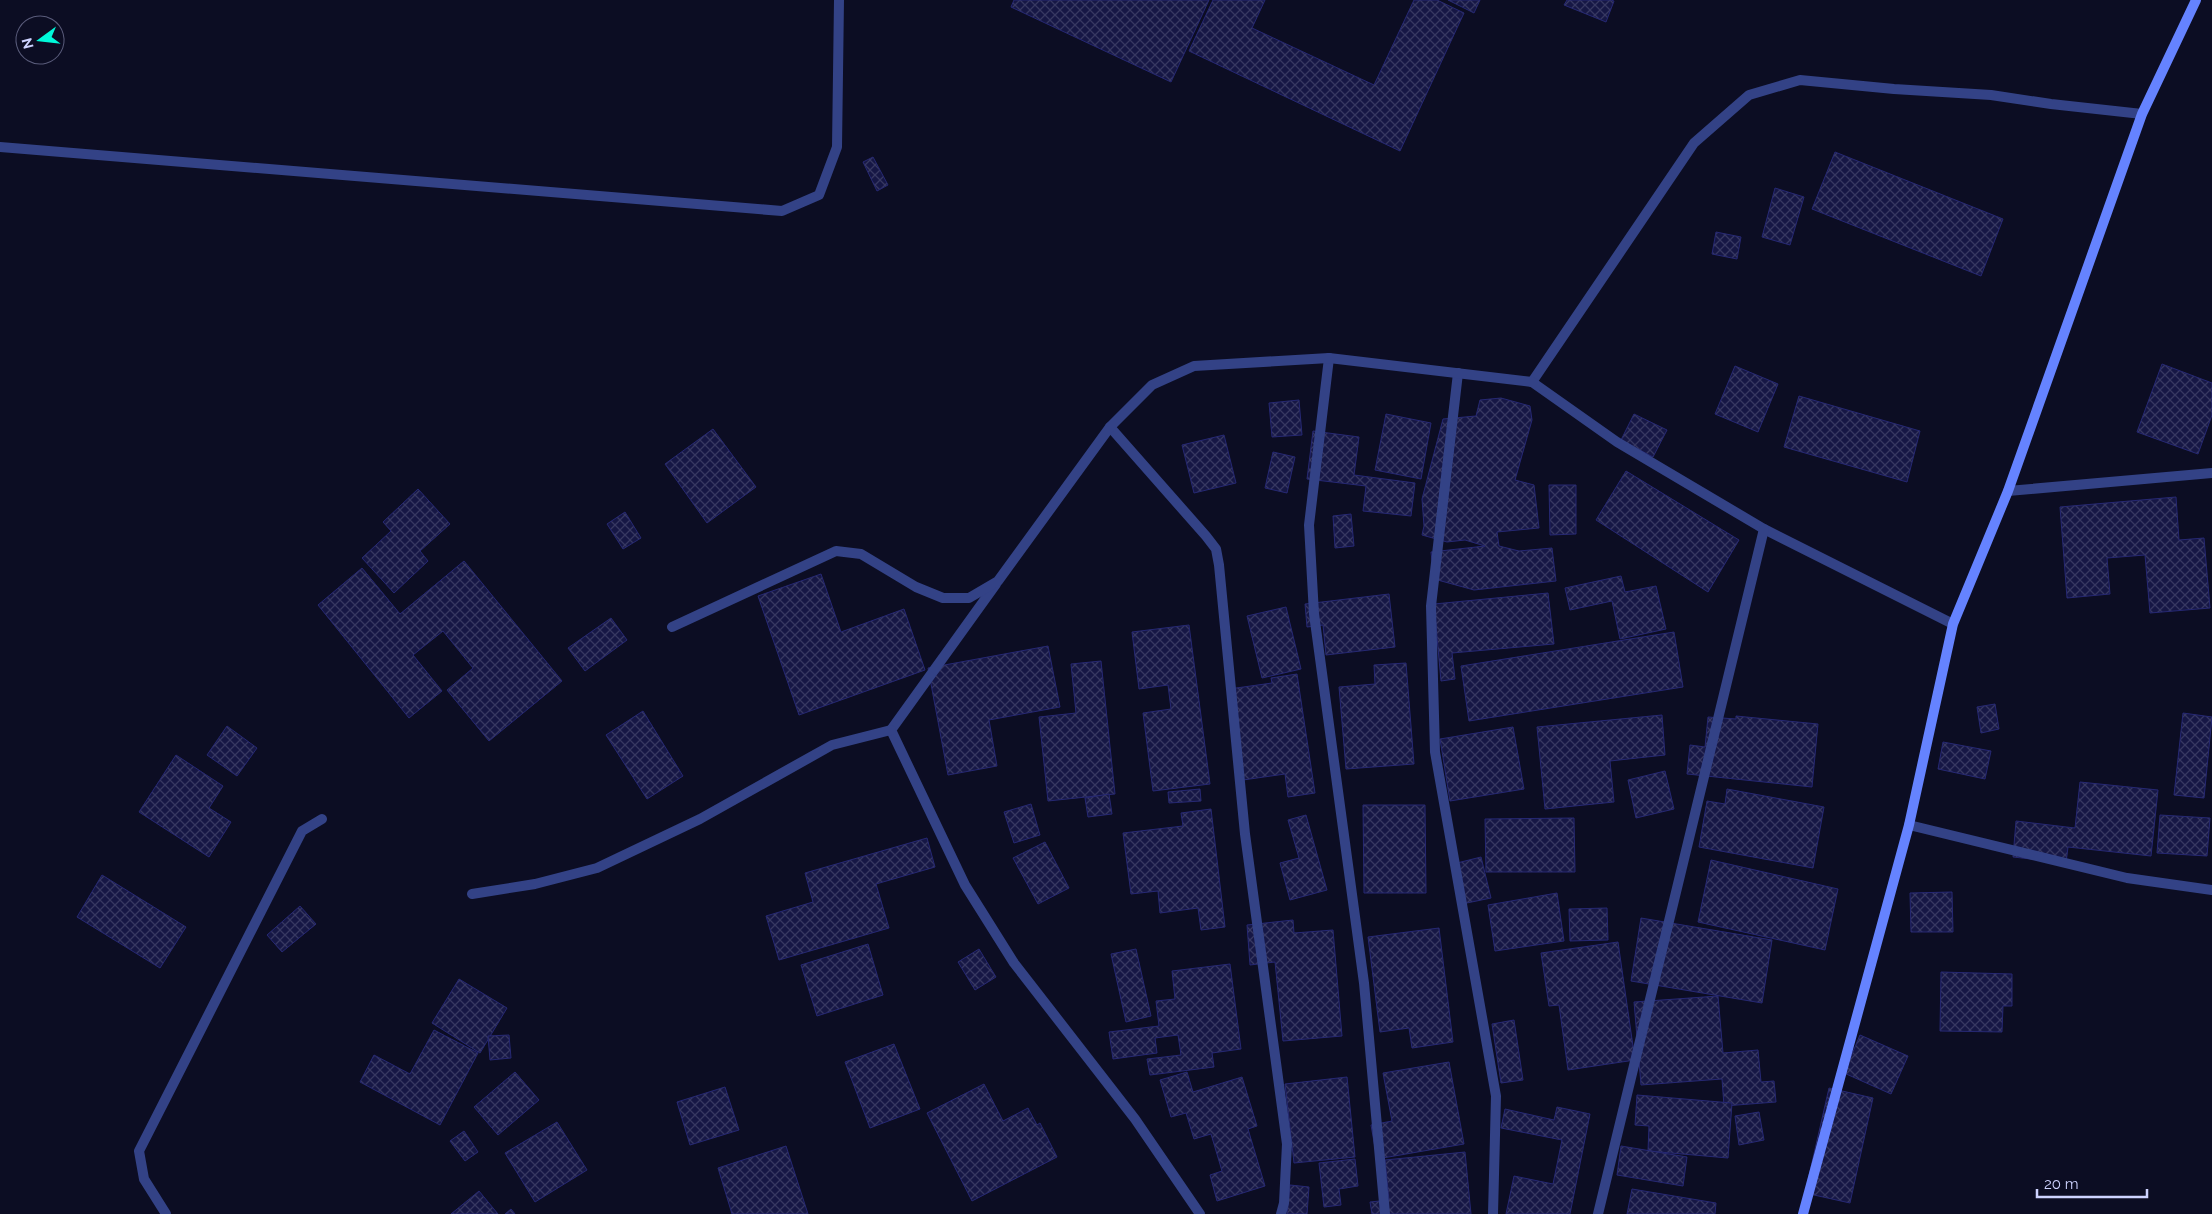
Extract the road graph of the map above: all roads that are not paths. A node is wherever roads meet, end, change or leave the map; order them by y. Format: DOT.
graph roads {
  1 [pos="839,0"];
  2 [pos="2196,0"];
  3 [pos="2142,114"];
  4 [pos="0,147"];
  5 [pos="1329,358"];
  6 [pos="1458,373"];
  7 [pos="1532,382"];
  8 [pos="1110,427"];
  9 [pos="2212,473"];
  10 [pos="2008,491"];
  11 [pos="1764,529"];
  12 [pos="998,582"];
  13 [pos="1953,624"];
  14 [pos="672,626"];
  15 [pos="891,730"];
  16 [pos="322,819"];
  17 [pos="1909,825"];
  18 [pos="2212,890"];
  19 [pos="472,894"];
  20 [pos="166,1214"];
  21 [pos="1200,1214"];
  22 [pos="1281,1214"];
  23 [pos="1385,1214"];
  24 [pos="1493,1214"];
  25 [pos="1598,1214"];
  26 [pos="1802,1214"];
  1 -- 4 [label="street"];
  2 -- 3 [label="street"];
  3 -- 7 [label="street"];
  3 -- 10 [label="street"];
  5 -- 6 [label="street"];
  5 -- 8 [label="street"];
  5 -- 23 [label="street"];
  6 -- 7 [label="street"];
  6 -- 24 [label="street"];
  7 -- 11 [label="street"];
  8 -- 12 [label="street"];
  8 -- 22 [label="street"];
  9 -- 10 [label="street"];
  10 -- 13 [label="street"];
  11 -- 13 [label="street"];
  11 -- 25 [label="street"];
  12 -- 14 [label="street"];
  12 -- 15 [label="street"];
  13 -- 17 [label="street"];
  15 -- 19 [label="street"];
  15 -- 21 [label="street"];
  16 -- 20 [label="street"];
  17 -- 18 [label="street"];
  17 -- 26 [label="street"];
}
